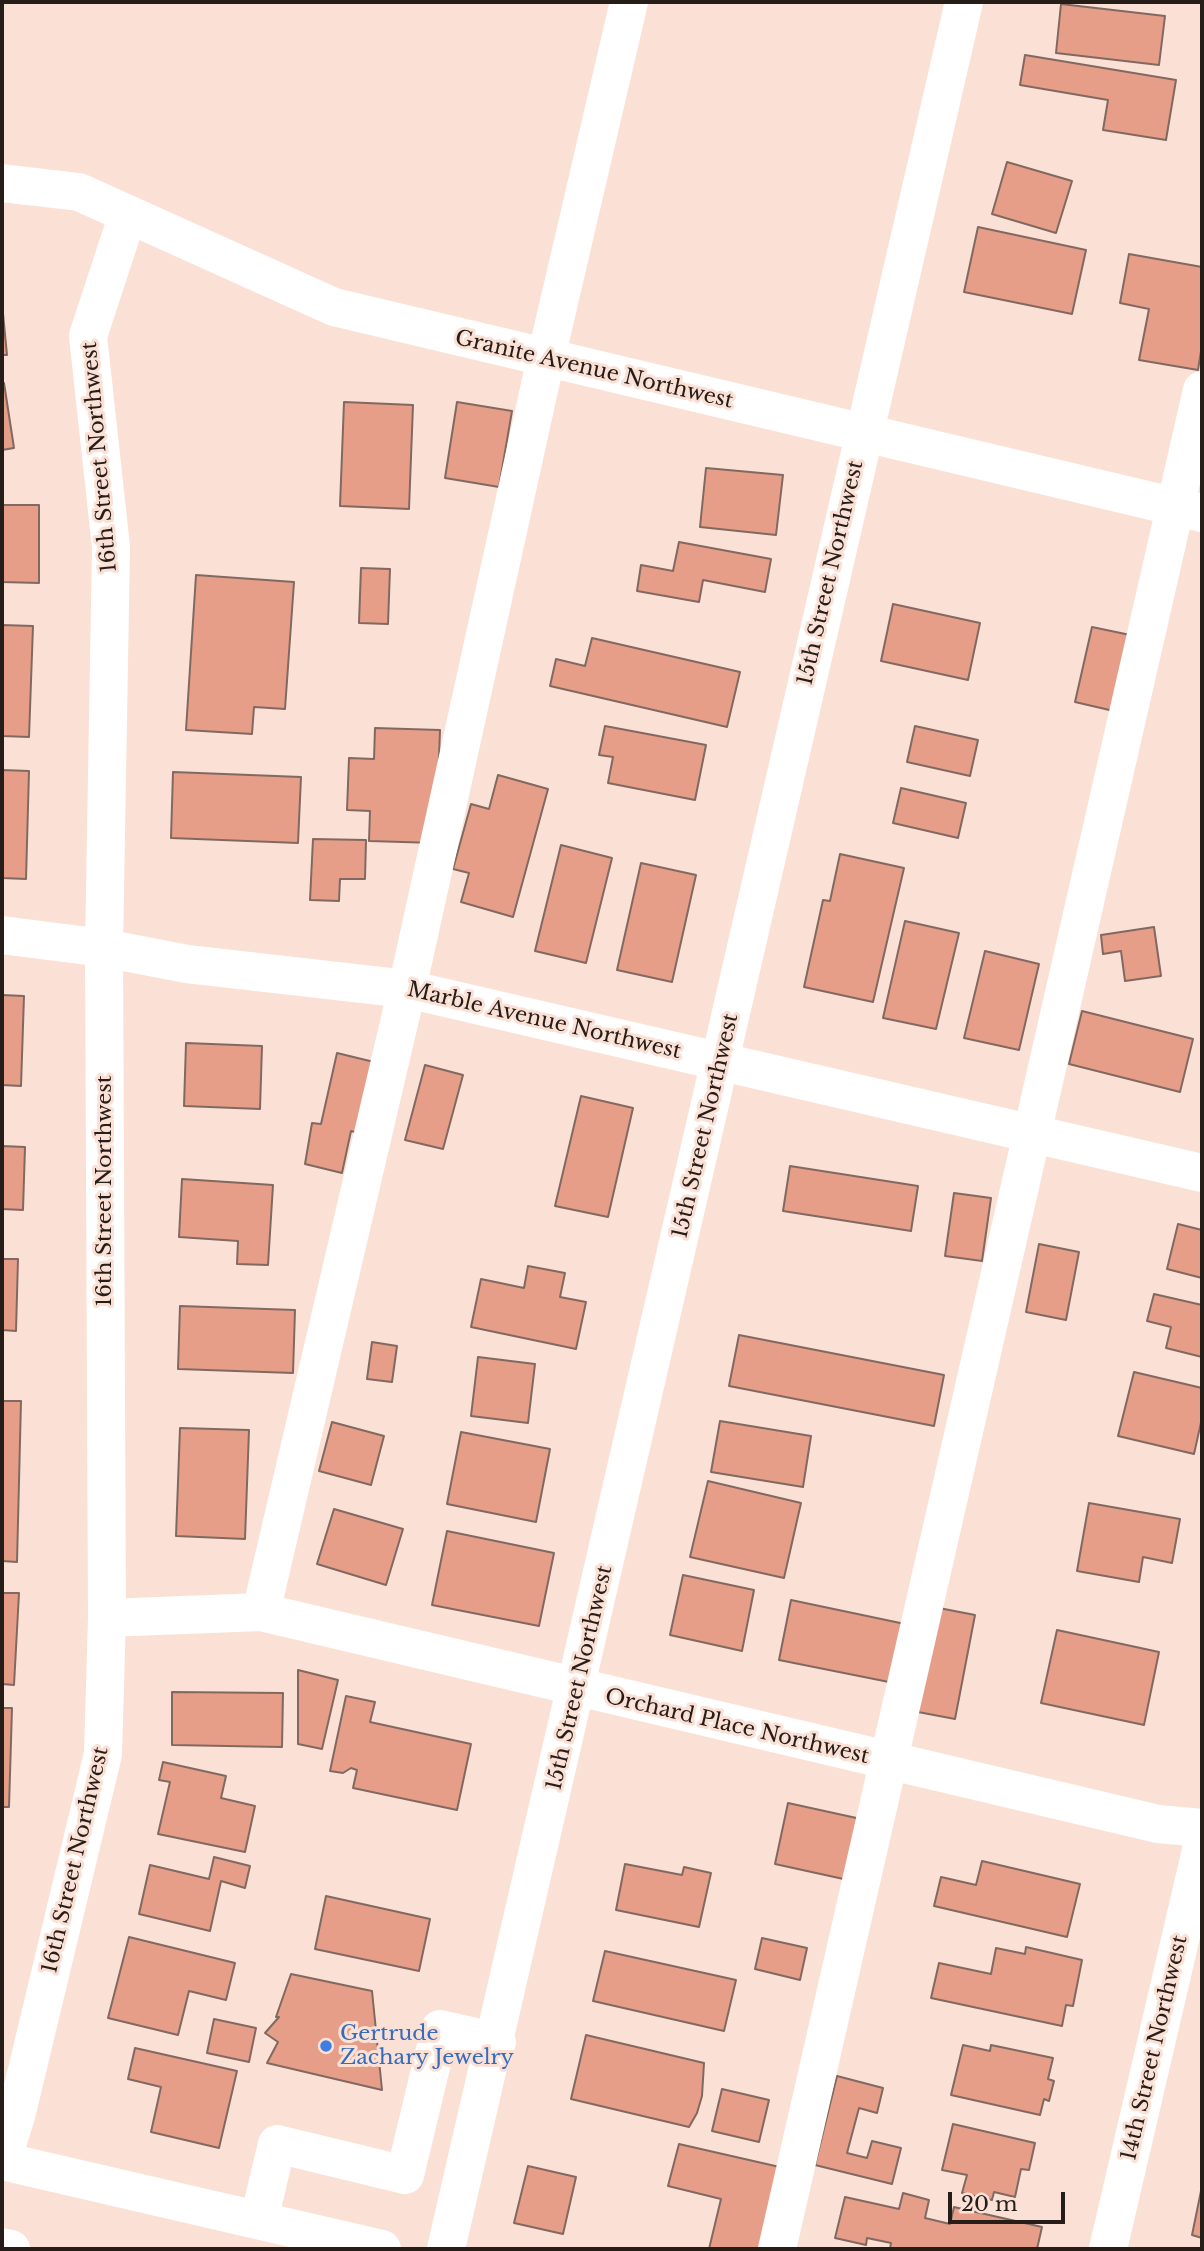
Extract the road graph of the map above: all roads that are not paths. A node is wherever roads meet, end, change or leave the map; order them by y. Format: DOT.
graph roads {
  1 [pos="629,2"];
  2 [pos="964,2"];
  3 [pos="2,183"];
  4 [pos="127,217"];
  5 [pos="546,358"];
  6 [pos="1202,390"];
  7 [pos="862,434"];
  8 [pos="1189,510"];
  9 [pos="2,935"];
  10 [pos="104,948"];
  11 [pos="407,989"];
  12 [pos="722,1062"];
  13 [pos="1034,1136"];
  14 [pos="1202,1173"];
  15 [pos="261,1612"];
  16 [pos="107,1618"];
  17 [pos="577,1689"];
  18 [pos="890,1763"];
  19 [pos="1202,1828"];
  20 [pos="1202,1846"];
  21 [pos="496,2042"];
  22 [pos="411,2148"];
  23 [pos="2,2161"];
  24 [pos="468,2161"];
  25 [pos="260,2220"];
  26 [pos="2,2247"];
  27 [pos="11,2249"];
  28 [pos="382,2249"];
  29 [pos="446,2249"];
  30 [pos="777,2249"];
  31 [pos="1108,2249"];
  1 -- 5 [label="street"];
  2 -- 7 [label="street, 15th Street Northwest"];
  3 -- 4 [label="street, Granite Avenue Northwest"];
  4 -- 5 [label="street, Granite Avenue Northwest"];
  4 -- 10 [label="street, 16th Street Northwest"];
  5 -- 7 [label="street, Granite Avenue Northwest"];
  5 -- 11 [label="street"];
  6 -- 8 [label="street"];
  7 -- 8 [label="street, Granite Avenue Northwest"];
  7 -- 12 [label="street, 15th Street Northwest"];
  8 -- 13 [label="street"];
  9 -- 10 [label="street, Marble Avenue Northwest"];
  10 -- 11 [label="street, Marble Avenue Northwest"];
  10 -- 16 [label="street, 16th Street Northwest"];
  11 -- 12 [label="street, Marble Avenue Northwest"];
  11 -- 15 [label="street"];
  12 -- 13 [label="street, Marble Avenue Northwest"];
  12 -- 17 [label="street, 15th Street Northwest"];
  13 -- 14 [label="street, Marble Avenue Northwest"];
  13 -- 18 [label="street"];
  15 -- 16 [label="street, Orchard Place Northwest"];
  15 -- 17 [label="street, Orchard Place Northwest"];
  16 -- 23 [label="street, 16th Street Northwest"];
  17 -- 18 [label="street, Orchard Place Northwest"];
  17 -- 21 [label="street, 15th Street Northwest"];
  18 -- 19 [label="street, Orchard Place Northwest"];
  18 -- 30 [label="street"];
  20 -- 31 [label="street, 14th Street Northwest"];
  21 -- 22 [label="street"];
  21 -- 24 [label="street, 15th Street Northwest"];
  22 -- 24 [label="street"];
  22 -- 25 [label="street"];
  23 -- 25 [label="street"];
  24 -- 29 [label="street, 15th Street Northwest"];
  25 -- 28 [label="street"];
  26 -- 27 [label="street"];
}
